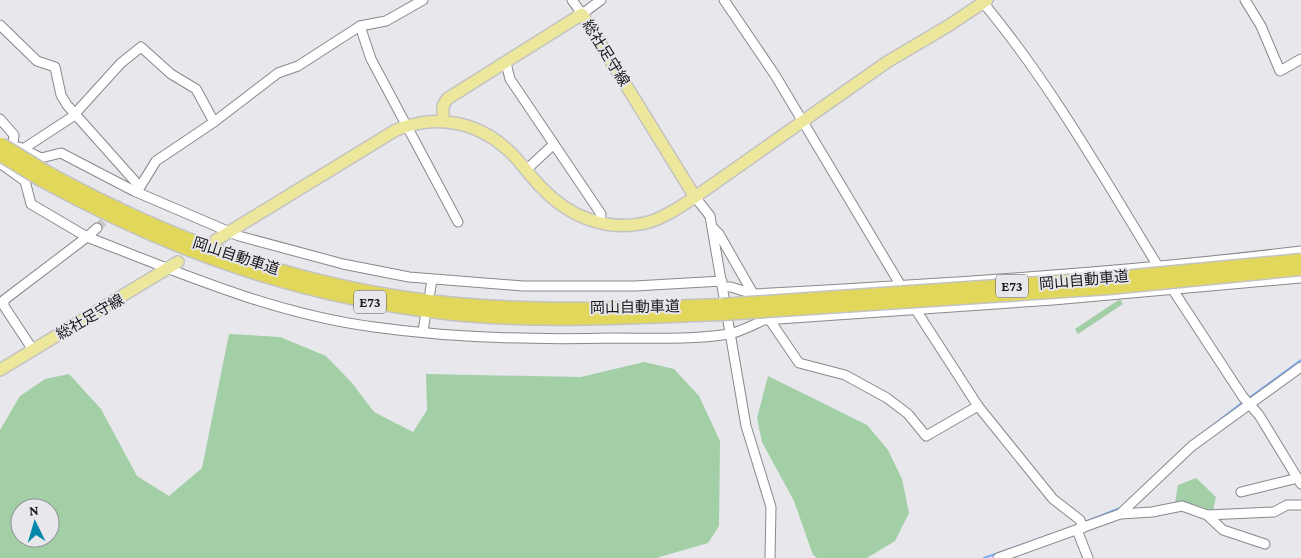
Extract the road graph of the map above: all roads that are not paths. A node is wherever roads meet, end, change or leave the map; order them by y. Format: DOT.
graph roads {
  1 [pos="423,0"];
  2 [pos="572,0"];
  3 [pos="601,0"];
  4 [pos="724,0"];
  5 [pos="1245,0"];
  6 [pos="984,1"];
  7 [pos="582,14"];
  8 [pos="0,25"];
  9 [pos="360,26"];
  10 [pos="1301,60"];
  11 [pos="506,63"];
  12 [pos="76,114"];
  13 [pos="0,119"];
  14 [pos="443,120"];
  15 [pos="800,121"];
  16 [pos="214,122"];
  17 [pos="408,125"];
  18 [pos="554,144"];
  19 [pos="23,149"];
  20 [pos="3,152"];
  21 [pos="41,158"];
  22 [pos="526,170"];
  23 [pos="25,181"];
  24 [pos="137,189"];
  25 [pos="695,196"];
  26 [pos="126,200"];
  27 [pos="458,222"];
  28 [pos="600,223"];
  29 [pos="712,227"];
  30 [pos="97,228"];
  31 [pos="228,232"];
  32 [pos="87,236"];
  33 [pos="216,240"];
  34 [pos="1301,251"];
  35 [pos="1285,253"];
  36 [pos="1301,260"];
  37 [pos="178,262"];
  38 [pos="1158,266"];
  39 [pos="168,268"];
  40 [pos="1300,278"];
  41 [pos="432,280"];
  42 [pos="723,284"];
  43 [pos="901,286"];
  44 [pos="1173,290"];
  45 [pos="430,292"];
  46 [pos="753,294"];
  47 [pos="2,307"];
  48 [pos="722,309"];
  49 [pos="916,311"];
  50 [pos="425,319"];
  51 [pos="770,320"];
  52 [pos="423,332"];
  53 [pos="730,334"];
  54 [pos="33,350"];
  55 [pos="1301,366"];
  56 [pos="0,370"];
  57 [pos="1246,402"];
  58 [pos="978,406"];
  59 [pos="1299,478"];
  60 [pos="1241,492"];
  61 [pos="1301,505"];
  62 [pos="1120,514"];
  63 [pos="1208,515"];
  64 [pos="1080,526"];
  65 [pos="1265,544"];
  66 [pos="770,558"];
  67 [pos="998,558"];
  68 [pos="1088,558"];
  1 -- 9 [label="street"];
  2 -- 7 [label="street"];
  3 -- 7 [label="street"];
  4 -- 15 [label="street"];
  5 -- 10 [label="street"];
  6 -- 15 [label="main road"];
  6 -- 38 [label="street"];
  7 -- 11 [label="main road, 総社足守線"];
  7 -- 25 [label="main road, 総社足守線"];
  8 -- 12 [label="street"];
  9 -- 16 [label="street"];
  9 -- 17 [label="street"];
  11 -- 14 [label="main road, 総社足守線"];
  11 -- 18 [label="street"];
  12 -- 16 [label="street"];
  12 -- 19 [label="street"];
  12 -- 24 [label="street"];
  13 -- 20 [label="street"];
  14 -- 17 [label="main road"];
  14 -- 22 [label="main road"];
  15 -- 25 [label="main road"];
  15 -- 43 [label="street"];
  16 -- 24 [label="street"];
  17 -- 27 [label="street"];
  17 -- 31 [label="main road"];
  18 -- 22 [label="street"];
  18 -- 28 [label="street"];
  19 -- 20 [label="street"];
  19 -- 21 [label="street"];
  20 -- 23 [label="street"];
  20 -- 48 [label="highway, 岡山自動車道 / E73, bridge"];
  21 -- 23 [label="street"];
  21 -- 24 [label="street"];
  22 -- 28 [label="main road"];
  23 -- 32 [label="street"];
  24 -- 26 [label="street"];
  24 -- 31 [label="street"];
  25 -- 28 [label="main road"];
  25 -- 29 [label="street"];
  29 -- 42 [label="street"];
  29 -- 46 [label="street"];
  30 -- 32 [label="street"];
  31 -- 33 [label="main road"];
  31 -- 41 [label="street"];
  32 -- 39 [label="street"];
  32 -- 47 [label="street"];
  34 -- 35 [label="street"];
  35 -- 38 [label="street"];
  35 -- 40 [label="street"];
  36 -- 48 [label="highway, 岡山自動車道 / E73, bridge"];
  37 -- 39 [label="main road, 総社足守線"];
  38 -- 43 [label="street"];
  38 -- 44 [label="street"];
  39 -- 52 [label="street"];
  39 -- 54 [label="main road, 総社足守線"];
  40 -- 44 [label="street"];
  40 -- 48 [label="highway, 岡山自動車道 / E73, bridge"];
  41 -- 42 [label="street"];
  41 -- 45 [label="street"];
  42 -- 46 [label="street"];
  42 -- 53 [label="street"];
  43 -- 46 [label="street"];
  43 -- 49 [label="street"];
  44 -- 49 [label="street"];
  44 -- 57 [label="street"];
  46 -- 51 [label="street"];
  47 -- 54 [label="street"];
  49 -- 51 [label="street"];
  49 -- 58 [label="street"];
  50 -- 52 [label="street"];
  51 -- 53 [label="street"];
  51 -- 58 [label="street"];
  52 -- 53 [label="street"];
  53 -- 66 [label="street"];
  54 -- 56 [label="main road, 総社足守線"];
  55 -- 57 [label="street"];
  57 -- 59 [label="street"];
  57 -- 62 [label="street"];
  58 -- 64 [label="street"];
  59 -- 60 [label="street"];
  61 -- 63 [label="street"];
  62 -- 63 [label="street"];
  62 -- 64 [label="street"];
  63 -- 65 [label="street"];
  64 -- 67 [label="street"];
  64 -- 68 [label="street"];
}
